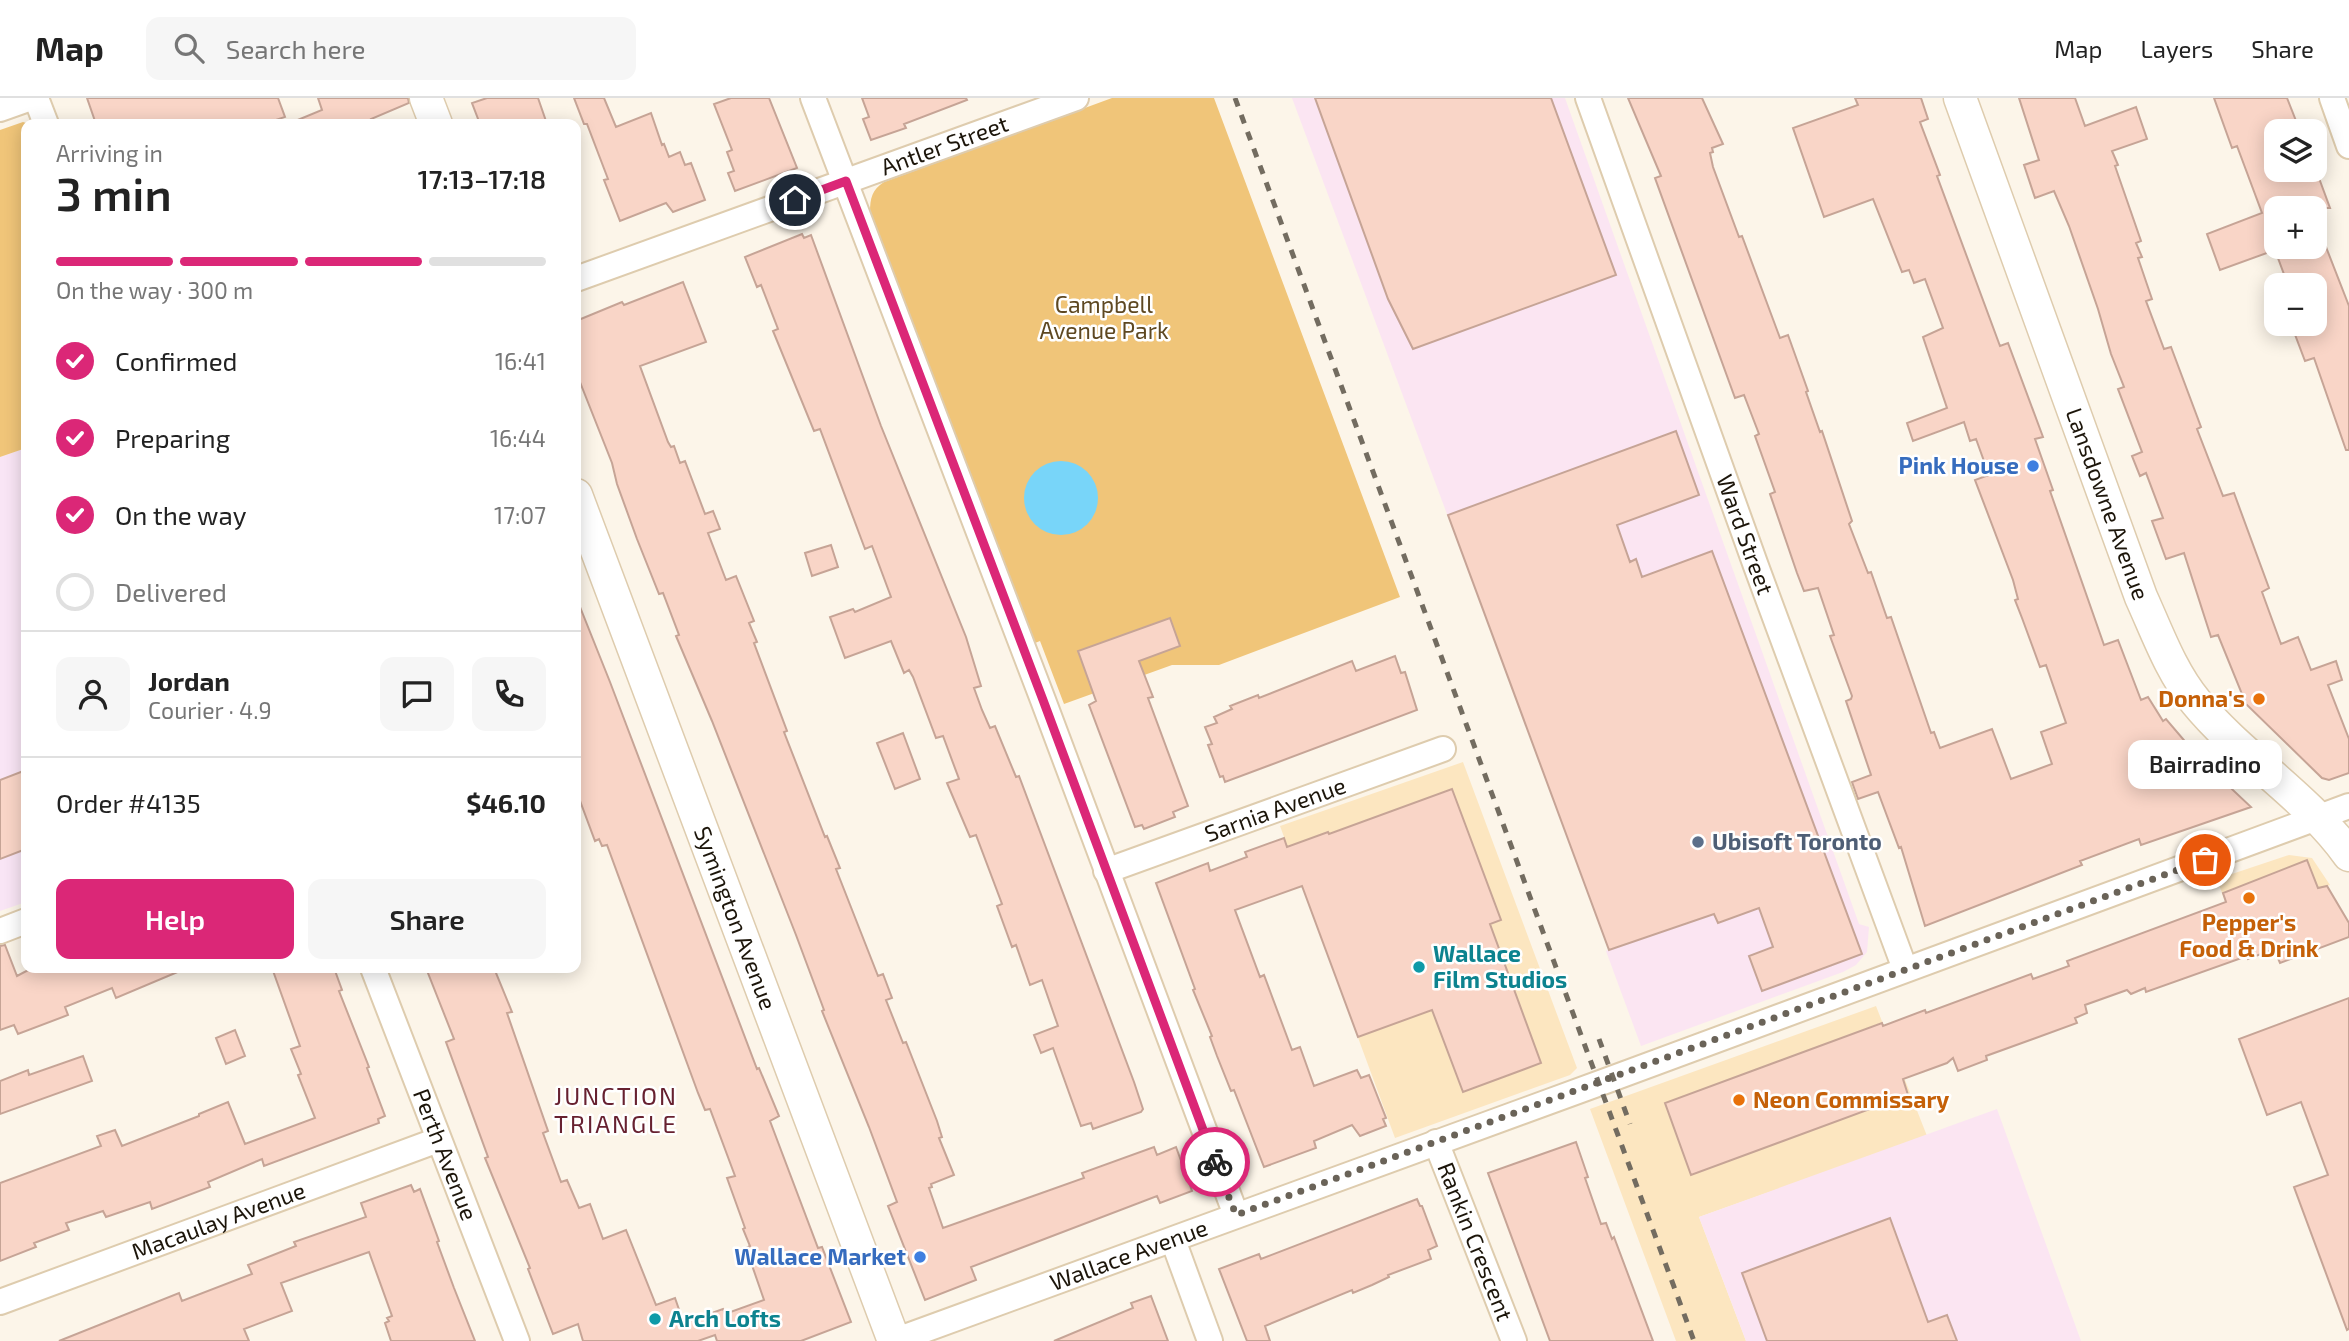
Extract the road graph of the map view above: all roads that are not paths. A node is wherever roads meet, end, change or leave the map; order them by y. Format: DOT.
graph roads {
  1 [pos="31,98"];
  2 [pos="36,98"];
  3 [pos="426,98"];
  4 [pos="813,98"];
  5 [pos="1076,98"];
  6 [pos="1588,98"];
  7 [pos="1959,98"];
  8 [pos="2332,98"];
  9 [pos="0,109"];
  10 [pos="44,119"];
  11 [pos="434,119"];
  12 [pos="2349,146"];
  13 [pos="846,181"];
  14 [pos="581,277"];
  15 [pos="581,508"];
  16 [pos="1443,749"];
  17 [pos="2349,806"];
  18 [pos="2317,817"];
  19 [pos="2349,855"];
  20 [pos="1106,871"];
  21 [pos="21,923"];
  22 [pos="0,931"];
  23 [pos="1905,969"];
  24 [pos="375,973"];
  25 [pos="438,1140"];
  26 [pos="1437,1142"];
  27 [pos="1236,1215"];
  28 [pos="1173,1240"];
  29 [pos="0,1302"];
  30 [pos="517,1341"];
  31 [pos="894,1341"];
  32 [pos="1210,1341"];
  33 [pos="1514,1341"];
  1 -- 9 [label="street"];
  2 -- 10 [label="street"];
  3 -- 11 [label="street"];
  4 -- 13 [label="street"];
  5 -- 13 [label="street, Antler Street"];
  6 -- 23 [label="street, Ward Street"];
  7 -- 18 [label="street, Lansdowne Avenue"];
  8 -- 12 [label="street"];
  13 -- 14 [label="street, Antler Street"];
  13 -- 20 [label="street"];
  15 -- 31 [label="street, Symington Avenue"];
  16 -- 20 [label="street, Sarnia Avenue"];
  17 -- 18 [label="street, Wallace Avenue"];
  18 -- 19 [label="street, Lansdowne Avenue"];
  18 -- 23 [label="street, Wallace Avenue"];
  20 -- 27 [label="street"];
  21 -- 22 [label="street"];
  23 -- 26 [label="street, Wallace Avenue"];
  24 -- 25 [label="street, Perth Avenue"];
  25 -- 29 [label="street, Macaulay Avenue"];
  25 -- 30 [label="street, Perth Avenue"];
  26 -- 27 [label="street, Wallace Avenue"];
  26 -- 33 [label="street, Rankin Crescent"];
  27 -- 28 [label="street, Wallace Avenue"];
  28 -- 31 [label="street, Wallace Avenue"];
  28 -- 32 [label="street"];
}
